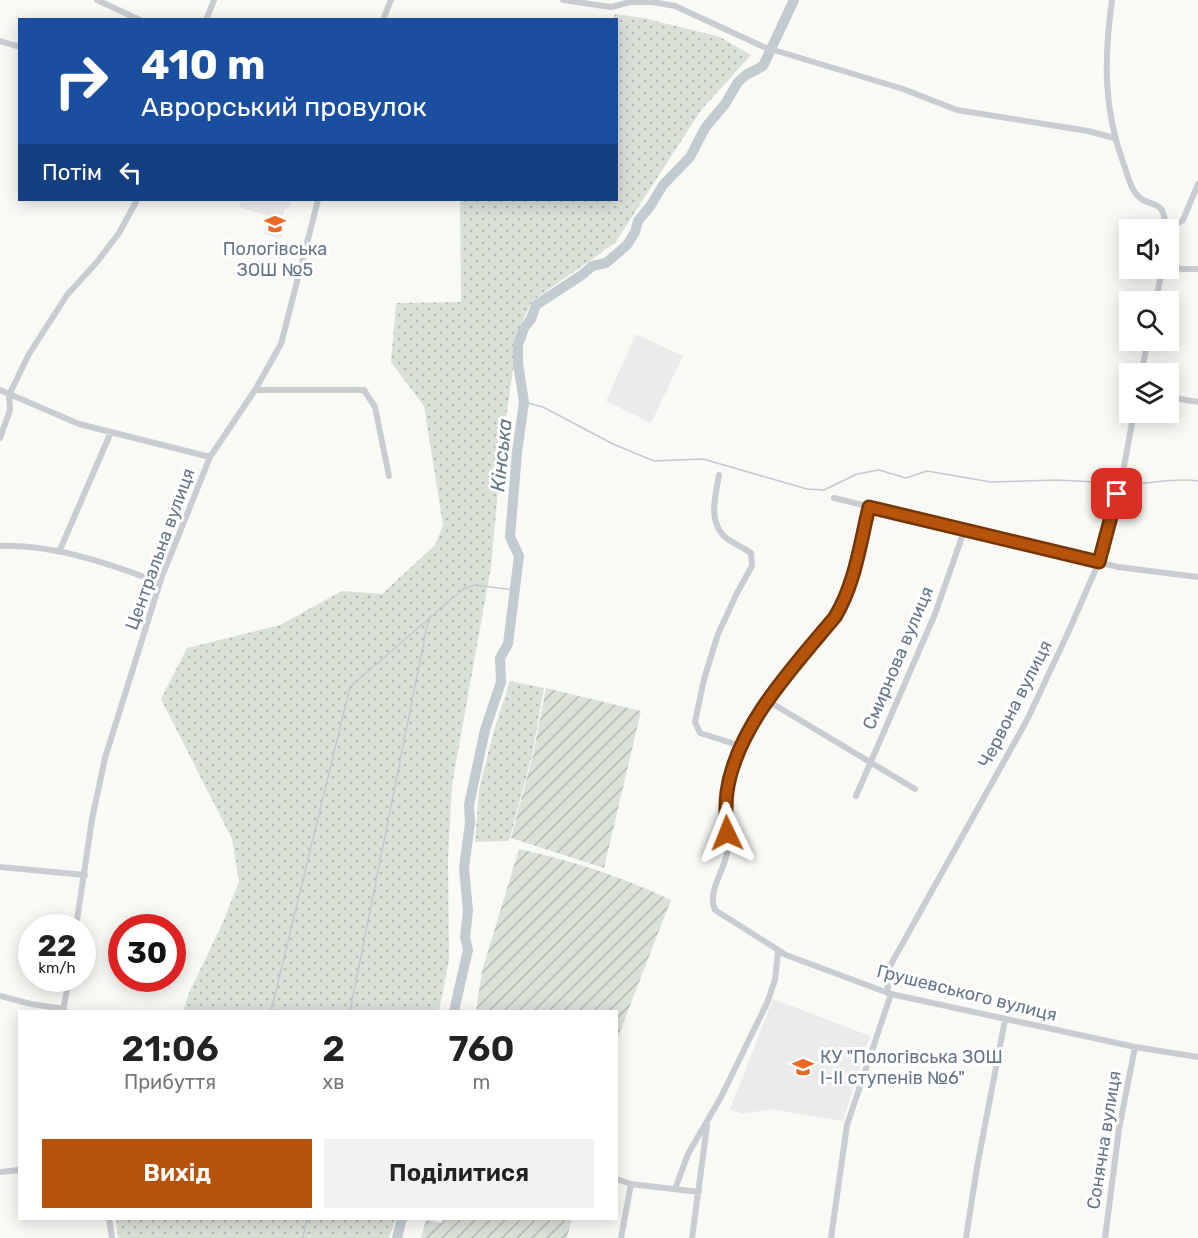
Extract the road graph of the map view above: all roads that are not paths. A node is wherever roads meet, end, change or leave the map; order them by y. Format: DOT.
graph roads {
  1 [pos="97,0"];
  2 [pos="214,0"];
  3 [pos="391,0"];
  4 [pos="1112,0"];
  5 [pos="565,1"];
  6 [pos="136,18"];
  7 [pos="207,18"];
  8 [pos="383,18"];
  9 [pos="0,41"];
  10 [pos="18,46"];
  11 [pos="1114,138"];
  12 [pos="1198,184"];
  13 [pos="136,201"];
  14 [pos="318,201"];
  15 [pos="1165,219"];
  16 [pos="1179,222"];
  17 [pos="1179,269"];
  18 [pos="1198,269"];
  19 [pos="0,390"];
  20 [pos="255,390"];
  21 [pos="9,395"];
  22 [pos="1179,399"];
  23 [pos="1198,402"];
  24 [pos="1132,423"];
  25 [pos="111,432"];
  26 [pos="0,438"];
  27 [pos="210,457"];
  28 [pos="719,475"];
  29 [pos="389,476"];
  30 [pos="834,498"];
  31 [pos="869,507"];
  32 [pos="964,531"];
  33 [pos="0,546"];
  34 [pos="59,552"];
  35 [pos="1099,562"];
  36 [pos="1198,577"];
  37 [pos="160,583"];
  38 [pos="768,701"];
  39 [pos="741,746"];
  40 [pos="870,762"];
  41 [pos="915,789"];
  42 [pos="856,796"];
  43 [pos="0,867"];
  44 [pos="85,875"];
  45 [pos="78,914"];
  46 [pos="778,952"];
  47 [pos="67,992"];
  48 [pos="889,993"];
  49 [pos="0,996"];
  50 [pos="64,1010"];
  51 [pos="1005,1020"];
  52 [pos="1135,1047"];
  53 [pos="1198,1057"];
  54 [pos="708,1121"];
  55 [pos="18,1170"];
  56 [pos="0,1172"];
  57 [pos="618,1180"];
  58 [pos="631,1184"];
  59 [pos="675,1189"];
  60 [pos="699,1192"];
  61 [pos="109,1220"];
  62 [pos="112,1238"];
  63 [pos="621,1238"];
  64 [pos="692,1238"];
  65 [pos="831,1238"];
  66 [pos="966,1238"];
  67 [pos="1105,1238"];
  1 -- 6 [label="street"];
  2 -- 7 [label="street"];
  3 -- 8 [label="street"];
  4 -- 11 [label="street"];
  5 -- 11 [label="street"];
  9 -- 10 [label="street"];
  11 -- 15 [label="street"];
  12 -- 16 [label="street"];
  13 -- 21 [label="street"];
  14 -- 20 [label="street, Центральна вулиця"];
  17 -- 18 [label="street"];
  19 -- 21 [label="street"];
  20 -- 27 [label="street, Центральна вулиця"];
  20 -- 29 [label="street"];
  21 -- 25 [label="street"];
  21 -- 26 [label="street"];
  22 -- 23 [label="street"];
  24 -- 35 [label="street, Червона вулиця"];
  25 -- 27 [label="street"];
  25 -- 34 [label="street"];
  27 -- 37 [label="street, Центральна вулиця"];
  28 -- 39 [label="street"];
  30 -- 31 [label="street"];
  31 -- 32 [label="street"];
  31 -- 38 [label="street"];
  32 -- 35 [label="street"];
  32 -- 40 [label="street, Смирнова вулиця"];
  33 -- 34 [label="street"];
  34 -- 37 [label="street"];
  35 -- 36 [label="street"];
  35 -- 48 [label="street, Червона вулиця"];
  37 -- 44 [label="street, Центральна вулиця"];
  38 -- 39 [label="street"];
  38 -- 40 [label="street"];
  39 -- 46 [label="street, Грушевського вулиця"];
  40 -- 41 [label="street"];
  40 -- 42 [label="street, Смирнова вулиця"];
  43 -- 44 [label="street"];
  44 -- 45 [label="street, Центральна вулиця"];
  46 -- 48 [label="street, Грушевського вулиця"];
  46 -- 54 [label="street"];
  47 -- 50 [label="street"];
  48 -- 51 [label="street, Грушевського вулиця"];
  48 -- 65 [label="street, Червона вулиця"];
  49 -- 50 [label="street"];
  51 -- 52 [label="street, Грушевського вулиця"];
  51 -- 66 [label="street"];
  52 -- 53 [label="street, Грушевського вулиця"];
  52 -- 67 [label="street, Сонячна вулиця"];
  54 -- 59 [label="street"];
  54 -- 60 [label="street"];
  55 -- 56 [label="street"];
  57 -- 58 [label="street"];
  58 -- 59 [label="street"];
  58 -- 63 [label="street"];
  59 -- 60 [label="street"];
  60 -- 64 [label="street"];
  61 -- 62 [label="street"];
}
